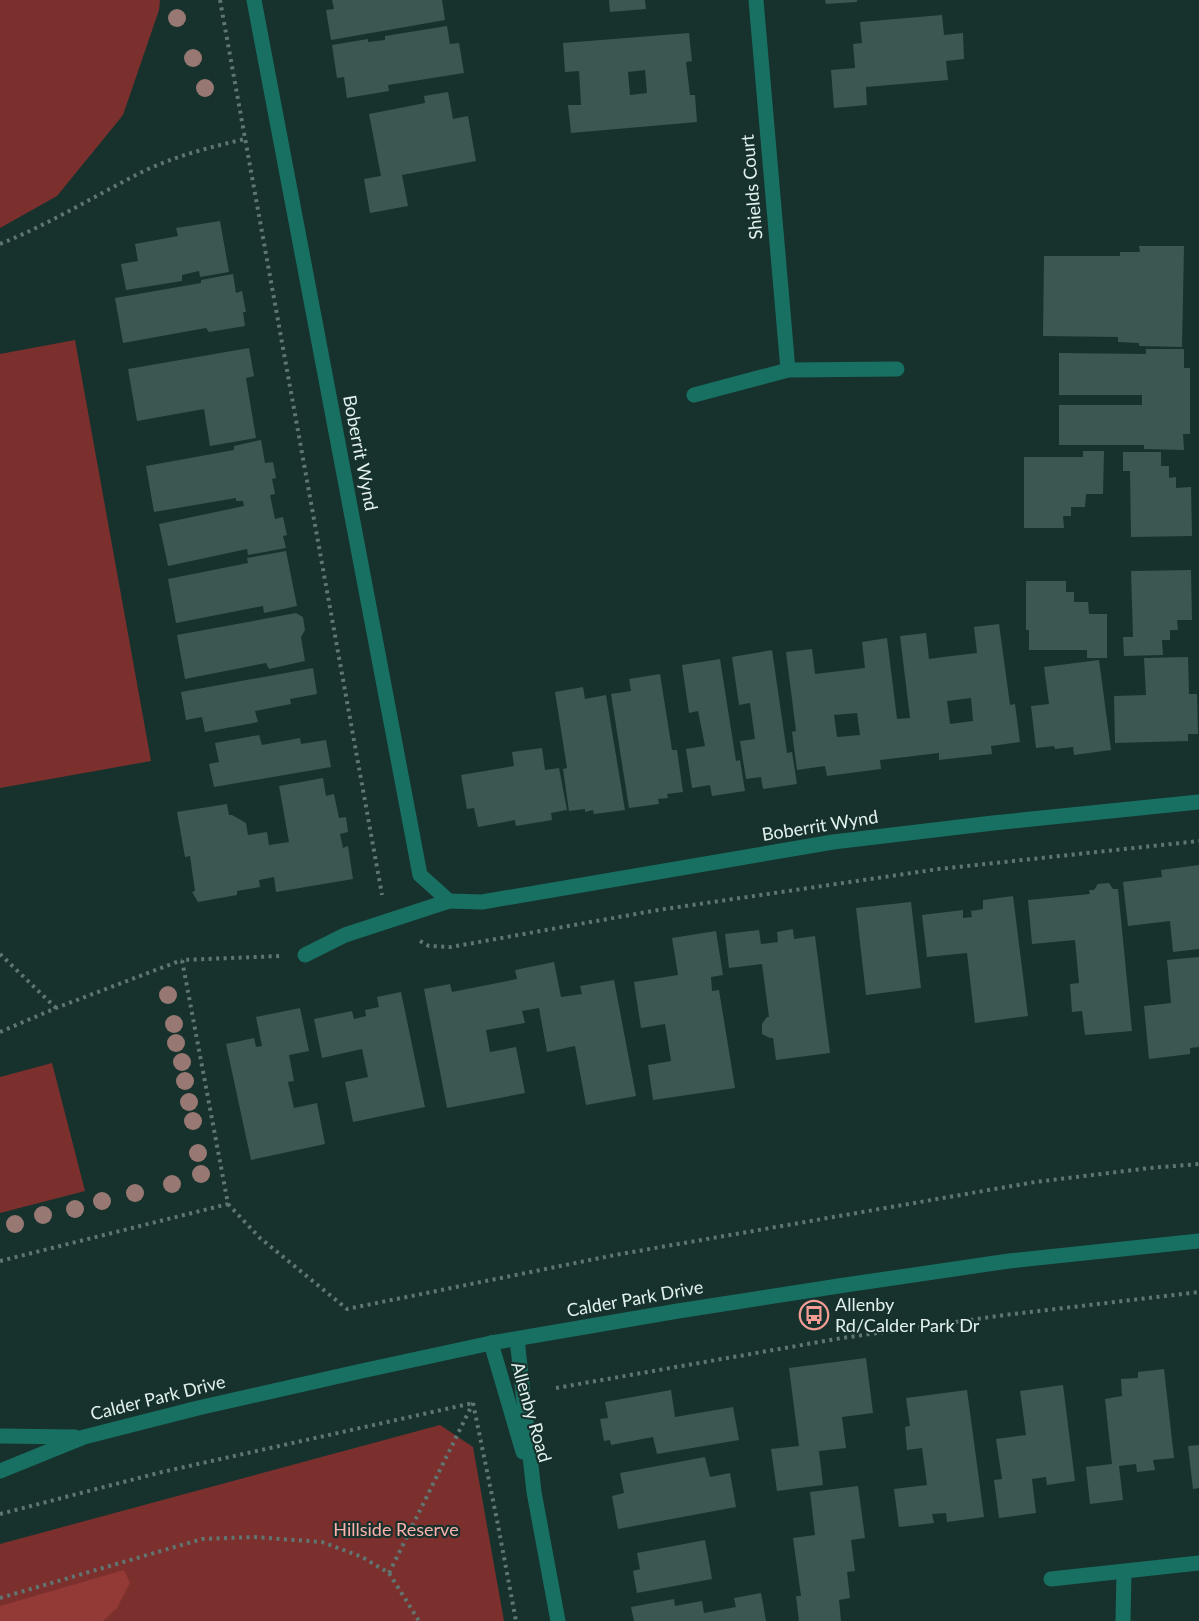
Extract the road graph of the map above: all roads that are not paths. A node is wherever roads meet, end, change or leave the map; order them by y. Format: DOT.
graph roads {
  1 [pos="254,0"];
  2 [pos="756,0"];
  3 [pos="897,369"];
  4 [pos="788,370"];
  5 [pos="694,395"];
  6 [pos="1199,802"];
  7 [pos="449,901"];
  8 [pos="305,955"];
  9 [pos="1199,1241"];
  10 [pos="517,1339"];
  11 [pos="491,1343"];
  12 [pos="0,1436"];
  13 [pos="84,1437"];
  14 [pos="0,1471"];
  15 [pos="534,1492"];
  16 [pos="1199,1563"];
  17 [pos="1124,1572"];
  18 [pos="1051,1579"];
  19 [pos="558,1621"];
  20 [pos="1123,1621"];
  1 -- 7 [label="street, Boberrit Wynd"];
  2 -- 4 [label="street, Shields Court"];
  3 -- 4 [label="street"];
  4 -- 5 [label="street"];
  6 -- 7 [label="street, Boberrit Wynd"];
  7 -- 8 [label="street, Boberrit Wynd"];
  9 -- 10 [label="street, Calder Park Drive"];
  10 -- 11 [label="street, Calder Park Drive"];
  10 -- 15 [label="street, Allenby Road"];
  11 -- 13 [label="street, Calder Park Drive"];
  11 -- 15 [label="street, Allenby Road"];
  12 -- 13 [label="street, Calder Park Drive"];
  13 -- 14 [label="street, Calder Park Drive"];
  15 -- 19 [label="street, Allenby Road"];
  16 -- 17 [label="street"];
  17 -- 18 [label="street"];
  17 -- 20 [label="street"];
}
